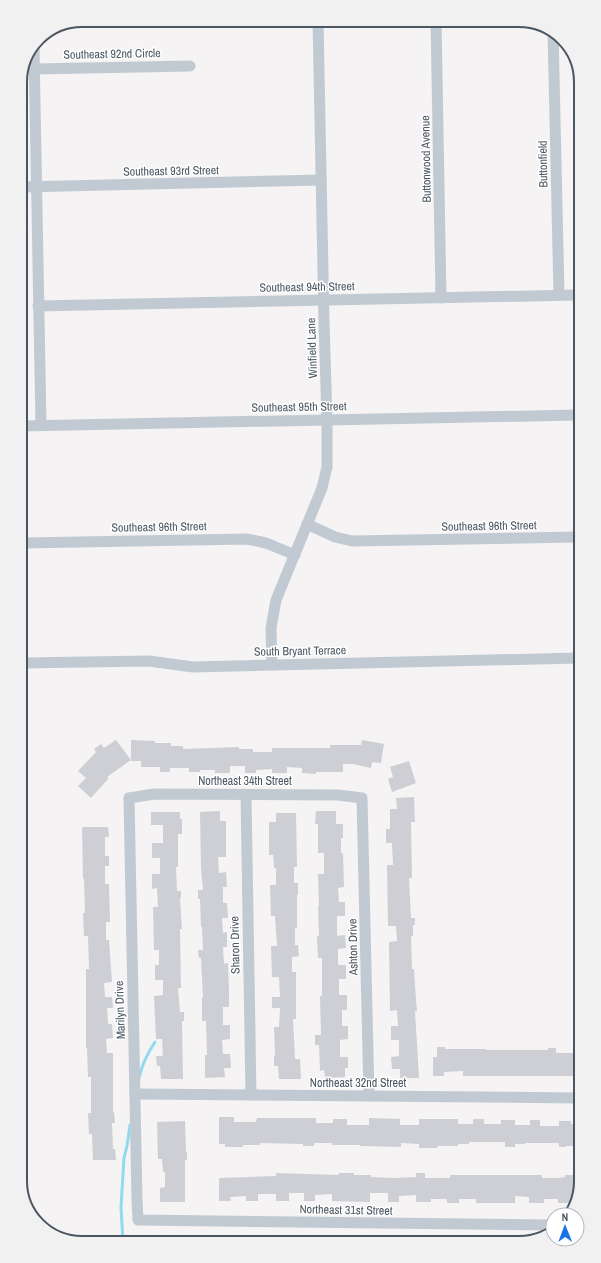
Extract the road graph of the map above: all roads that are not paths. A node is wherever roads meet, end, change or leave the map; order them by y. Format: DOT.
graph roads {
  1 [pos="318,27"];
  2 [pos="436,27"];
  3 [pos="553,39"];
  4 [pos="34,56"];
  5 [pos="190,66"];
  6 [pos="34,69"];
  7 [pos="322,180"];
  8 [pos="27,187"];
  9 [pos="36,187"];
  10 [pos="559,295"];
  11 [pos="574,295"];
  12 [pos="440,298"];
  13 [pos="324,300"];
  14 [pos="38,306"];
  15 [pos="574,415"];
  16 [pos="327,420"];
  17 [pos="27,426"];
  18 [pos="41,426"];
  19 [pos="307,524"];
  20 [pos="574,537"];
  21 [pos="27,543"];
  22 [pos="295,555"];
  23 [pos="574,658"];
  24 [pos="27,663"];
  25 [pos="272,665"];
  26 [pos="246,795"];
  27 [pos="129,798"];
  28 [pos="362,798"];
  29 [pos="135,1094"];
  30 [pos="251,1095"];
  31 [pos="369,1096"];
  32 [pos="574,1098"];
  33 [pos="138,1220"];
  34 [pos="545,1225"];
  1 -- 7 [label="street, Winfield Lane"];
  2 -- 12 [label="street, Buttonwood Avenue"];
  3 -- 10 [label="street, Buttonfield"];
  4 -- 6 [label="street"];
  5 -- 6 [label="street, Southeast 92nd Circle"];
  6 -- 9 [label="street"];
  7 -- 9 [label="street, Southeast 93rd Street"];
  7 -- 13 [label="street, Winfield Lane"];
  8 -- 9 [label="street, Southeast 93rd Street"];
  9 -- 14 [label="street"];
  10 -- 11 [label="street, Southeast 94th Street"];
  10 -- 12 [label="street, Southeast 94th Street"];
  12 -- 13 [label="street, Southeast 94th Street"];
  13 -- 14 [label="street, Southeast 94th Street"];
  13 -- 16 [label="street, Winfield Lane"];
  14 -- 18 [label="street"];
  15 -- 16 [label="street, Southeast 95th Street"];
  16 -- 18 [label="street, Southeast 95th Street"];
  16 -- 19 [label="street, Winfield Lane"];
  17 -- 18 [label="street, Southeast 95th Street"];
  19 -- 20 [label="street, Southeast 96th Street"];
  19 -- 22 [label="street, Winfield Lane"];
  21 -- 22 [label="street, Southeast 96th Street"];
  22 -- 25 [label="street, Winfield Lane"];
  23 -- 25 [label="street, South Bryant Terrace"];
  24 -- 25 [label="street, South Bryant Terrace"];
  26 -- 27 [label="street, Northeast 34th Street"];
  26 -- 28 [label="street, Northeast 34th Street"];
  26 -- 30 [label="street, Sharon Drive"];
  27 -- 29 [label="street, Marilyn Drive"];
  28 -- 31 [label="street, Ashton Drive"];
  29 -- 30 [label="street, Northeast 32nd Street"];
  29 -- 33 [label="street, Marilyn Drive"];
  30 -- 31 [label="street, Northeast 32nd Street"];
  31 -- 32 [label="street, Northeast 32nd Street"];
  33 -- 34 [label="street, Northeast 31st Street"];
}
